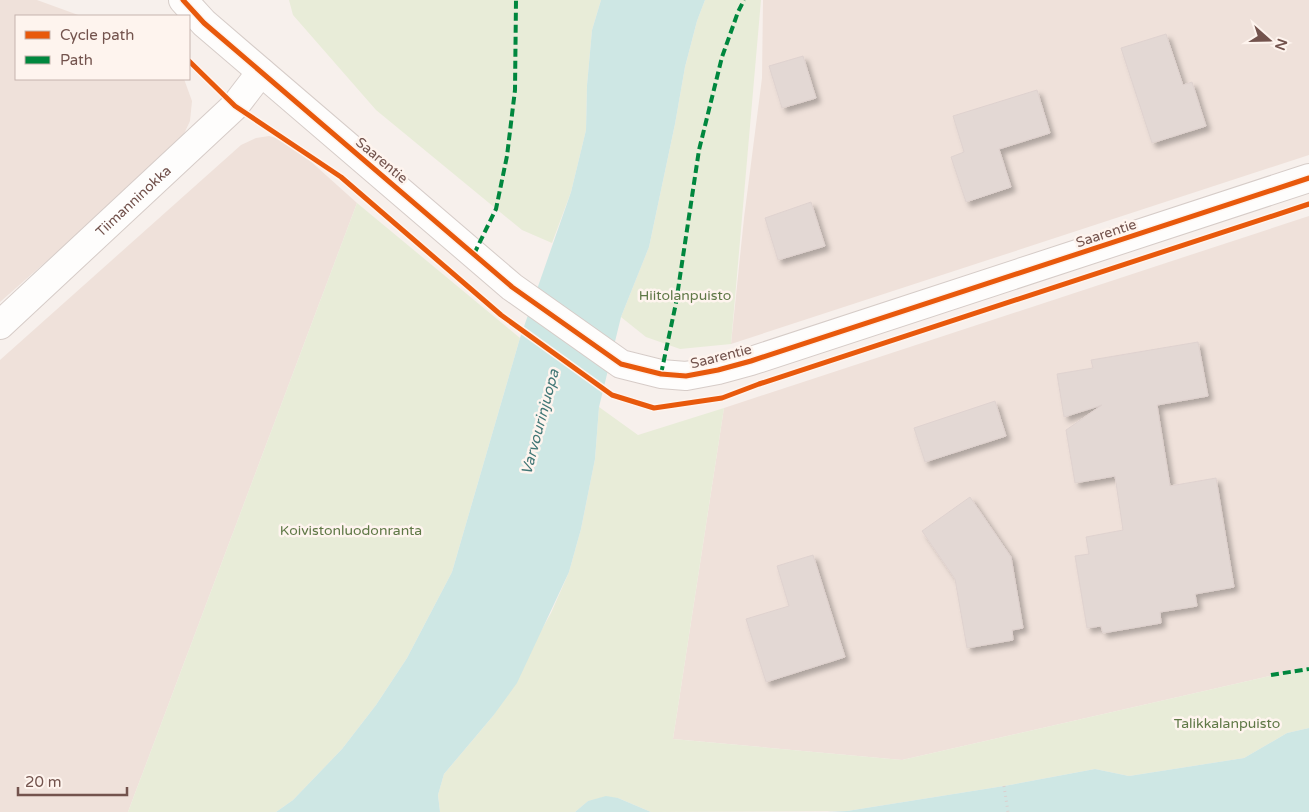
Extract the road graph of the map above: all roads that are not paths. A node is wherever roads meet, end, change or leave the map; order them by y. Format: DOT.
graph roads {
  1 [pos="183,0"];
  2 [pos="261,72"];
  3 [pos="1309,178"];
  4 [pos="0,325"];
  1 -- 2 [label="street, Saarentie"];
  2 -- 3 [label="street, Saarentie"];
  2 -- 4 [label="street, Tiimanninokka"];
}
